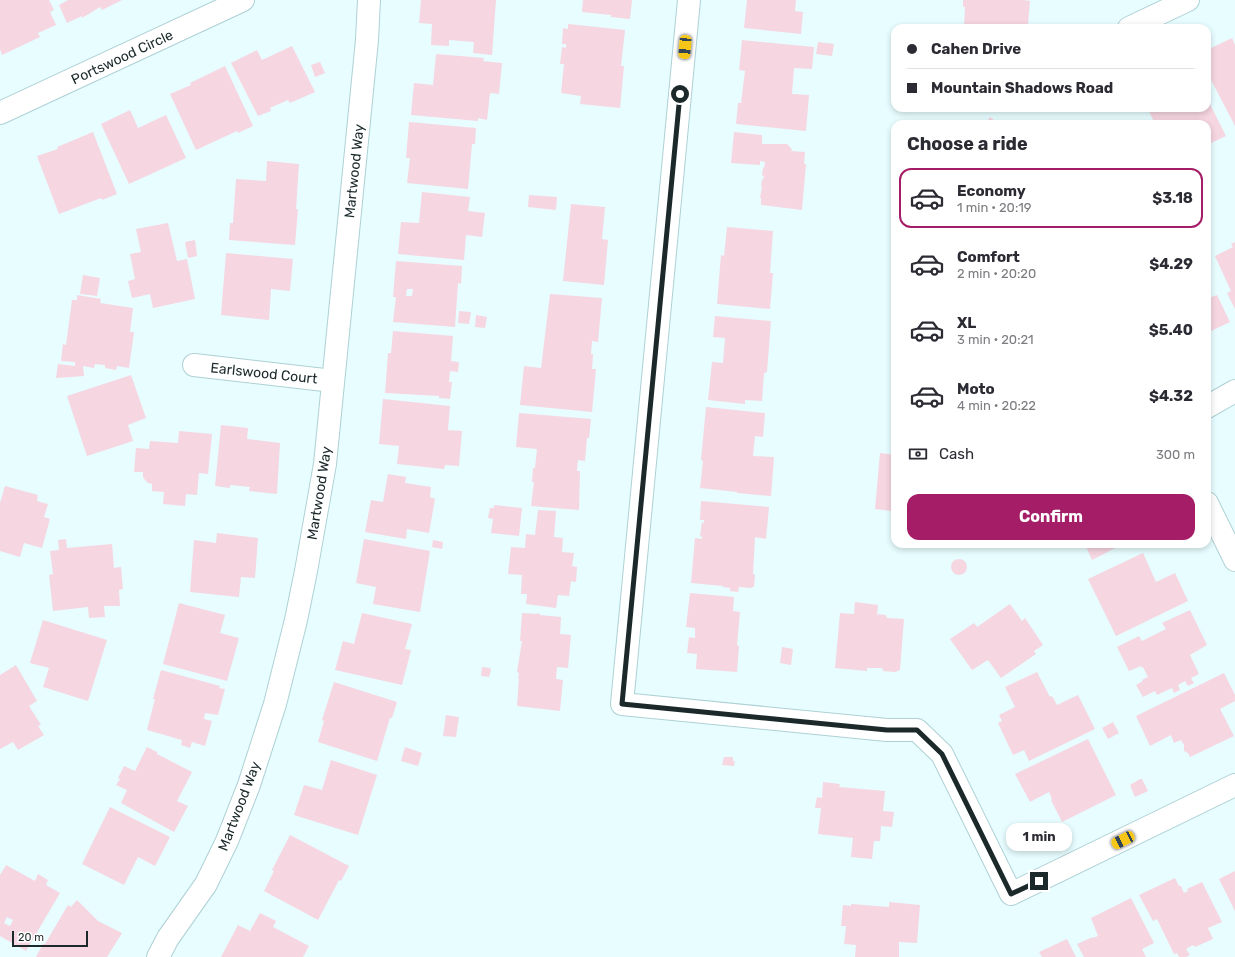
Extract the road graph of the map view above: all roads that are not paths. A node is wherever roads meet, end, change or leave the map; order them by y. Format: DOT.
graph roads {
  1 [pos="243,0"];
  2 [pos="369,0"];
  3 [pos="690,0"];
  4 [pos="1188,0"];
  5 [pos="1137,24"];
  6 [pos="0,113"];
  7 [pos="194,365"];
  8 [pos="333,381"];
  9 [pos="1235,391"];
  10 [pos="1211,405"];
  11 [pos="1211,511"];
  12 [pos="1235,560"];
  13 [pos="1235,785"];
  14 [pos="158,957"];
  1 -- 6 [label="street, Portswood Circle"];
  2 -- 8 [label="street, Martwood Way"];
  3 -- 13 [label="street"];
  4 -- 5 [label="street"];
  7 -- 8 [label="street, Earlswood Court"];
  8 -- 14 [label="street, Martwood Way"];
  9 -- 10 [label="street"];
  11 -- 12 [label="street"];
}
